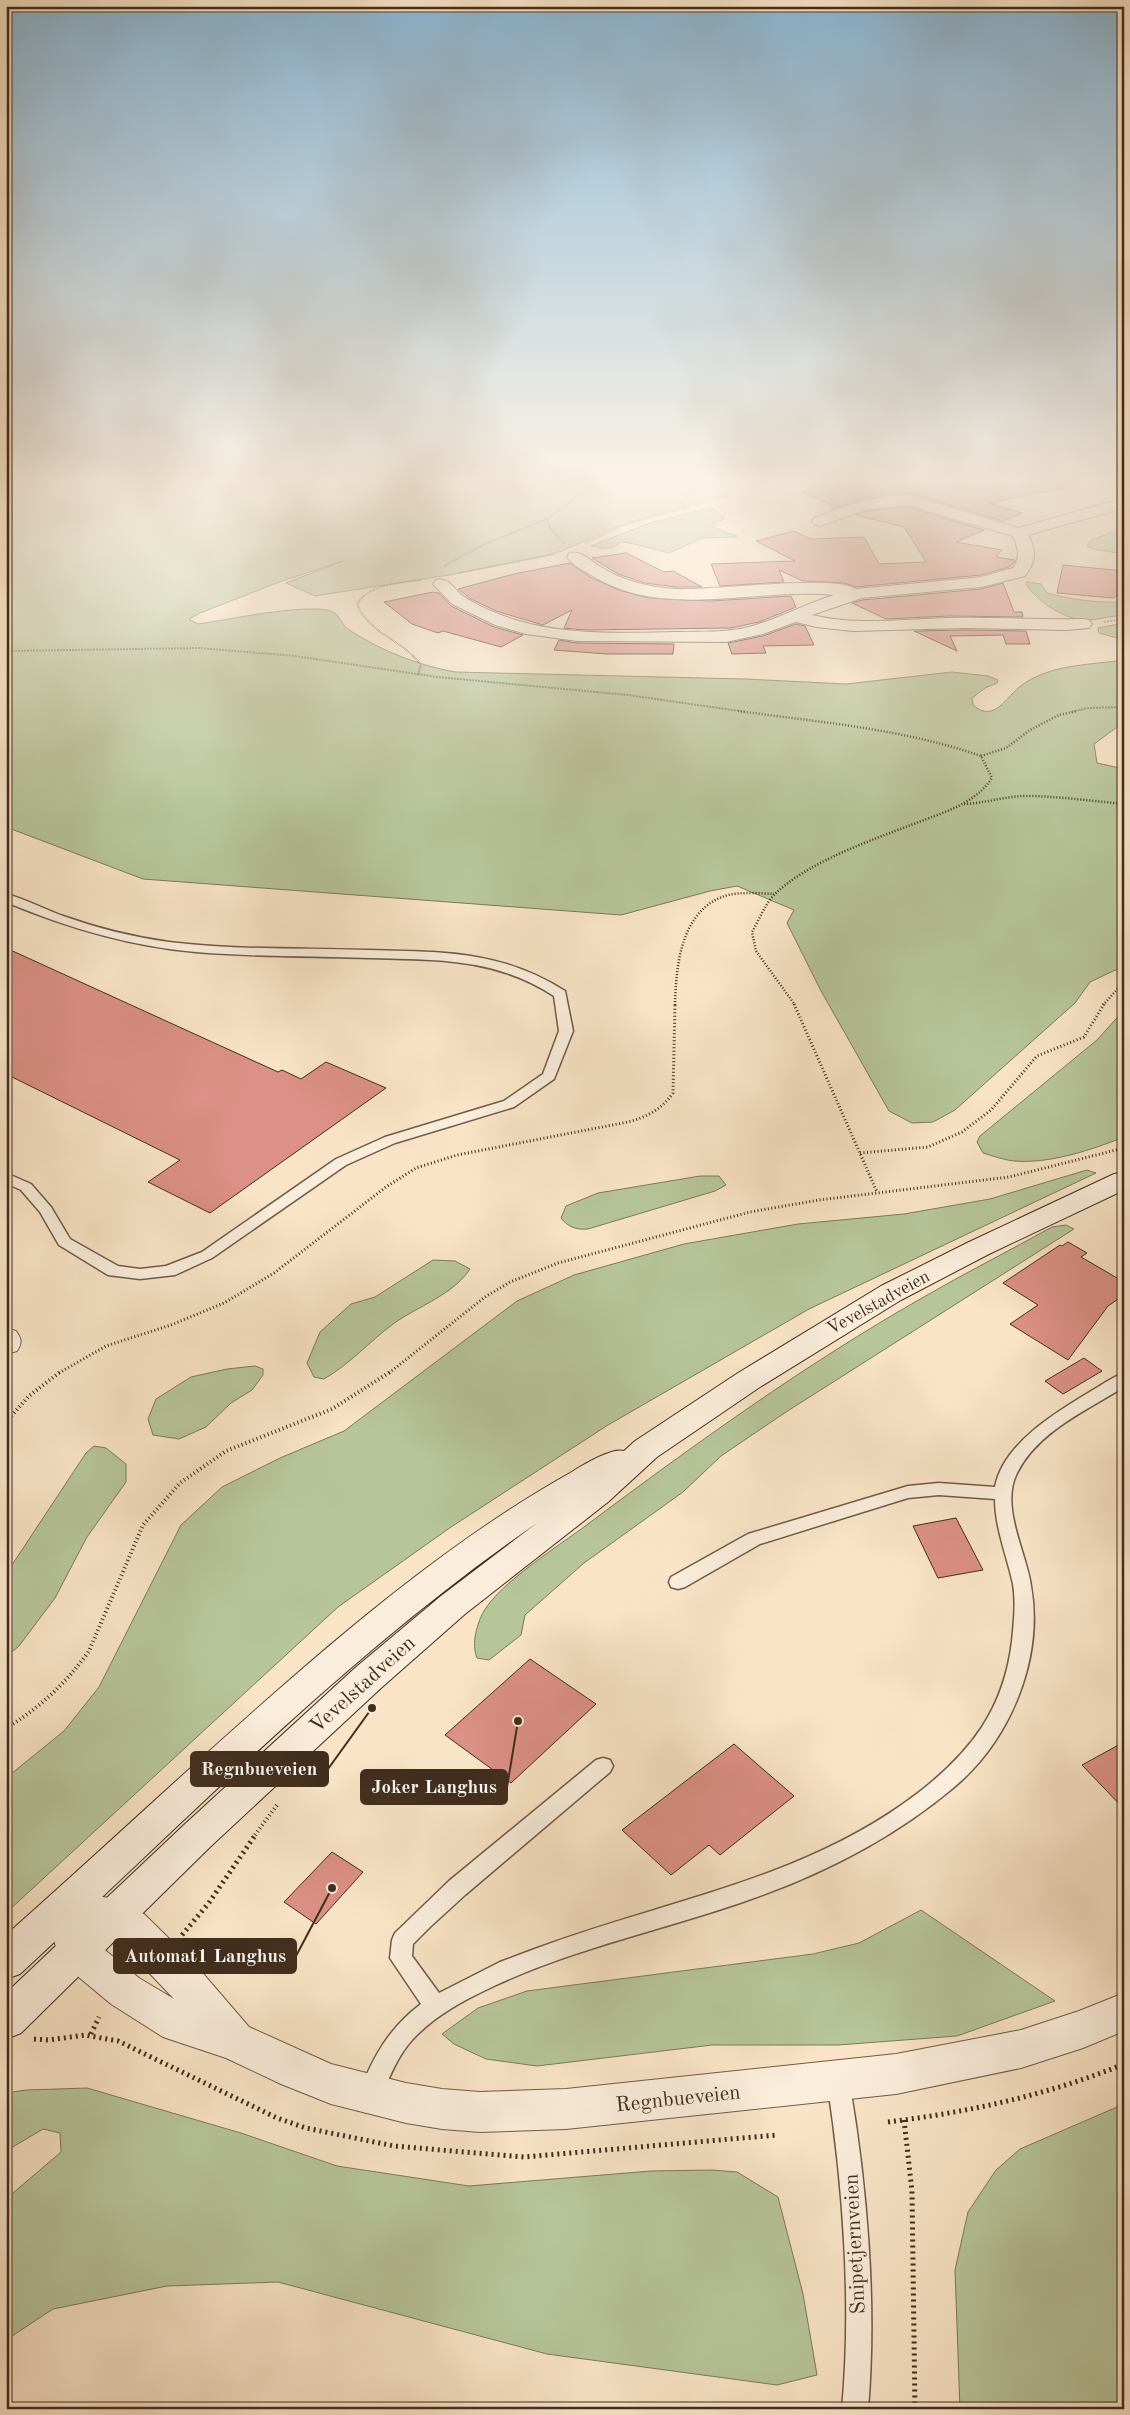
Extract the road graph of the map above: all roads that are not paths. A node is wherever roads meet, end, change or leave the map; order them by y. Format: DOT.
graph roads {
  1 [pos="448,591"];
  2 [pos="653,591"];
  3 [pos="758,591"];
  4 [pos="844,591"];
  5 [pos="886,591"];
  6 [pos="861,593"];
  7 [pos="797,617"];
  8 [pos="1083,624"];
  9 [pos="6,898"];
  10 [pos="6,1177"];
  11 [pos="1124,1180"];
  12 [pos="6,1338"];
  13 [pos="6,1344"];
  14 [pos="1124,1380"];
  15 [pos="646,1449"];
  16 [pos="1004,1494"];
  17 [pos="678,1582"];
  18 [pos="603,1766"];
  19 [pos="65,1907"];
  20 [pos="114,1916"];
  21 [pos="77,1951"];
  22 [pos="6,1961"];
  23 [pos="436,2007"];
  24 [pos="1124,2012"];
  25 [pos="6,2020"];
  26 [pos="234,2041"];
  27 [pos="838,2081"];
  28 [pos="370,2095"];
  29 [pos="855,2409"];
  1 -- 7 [label="street"];
  2 -- 3 [label="street"];
  4 -- 6 [label="street"];
  5 -- 6 [label="street"];
  6 -- 7 [label="street"];
  7 -- 8 [label="street"];
  9 -- 10 [label="lane"];
  11 -- 15 [label="street, Vevelstadveien"];
  12 -- 13 [label="street"];
  14 -- 16 [label="lane"];
  15 -- 19 [label="street, Vevelstadveien"];
  15 -- 20 [label="street, Vevelstadveien"];
  16 -- 17 [label="lane"];
  16 -- 23 [label="lane"];
  18 -- 23 [label="lane"];
  19 -- 20 [label="street, Regnbueveien"];
  19 -- 21 [label="street"];
  19 -- 22 [label="street, Vevelstadveien"];
  20 -- 21 [label="street, Vevelstadveien"];
  20 -- 26 [label="street, Regnbueveien"];
  21 -- 25 [label="street, Vevelstadveien"];
  21 -- 26 [label="street, Regnbueveien"];
  23 -- 28 [label="lane"];
  24 -- 27 [label="street, Regnbueveien"];
  26 -- 28 [label="street, Regnbueveien"];
  27 -- 28 [label="street, Regnbueveien"];
  27 -- 29 [label="lane, Snipetjernveien"];
}
